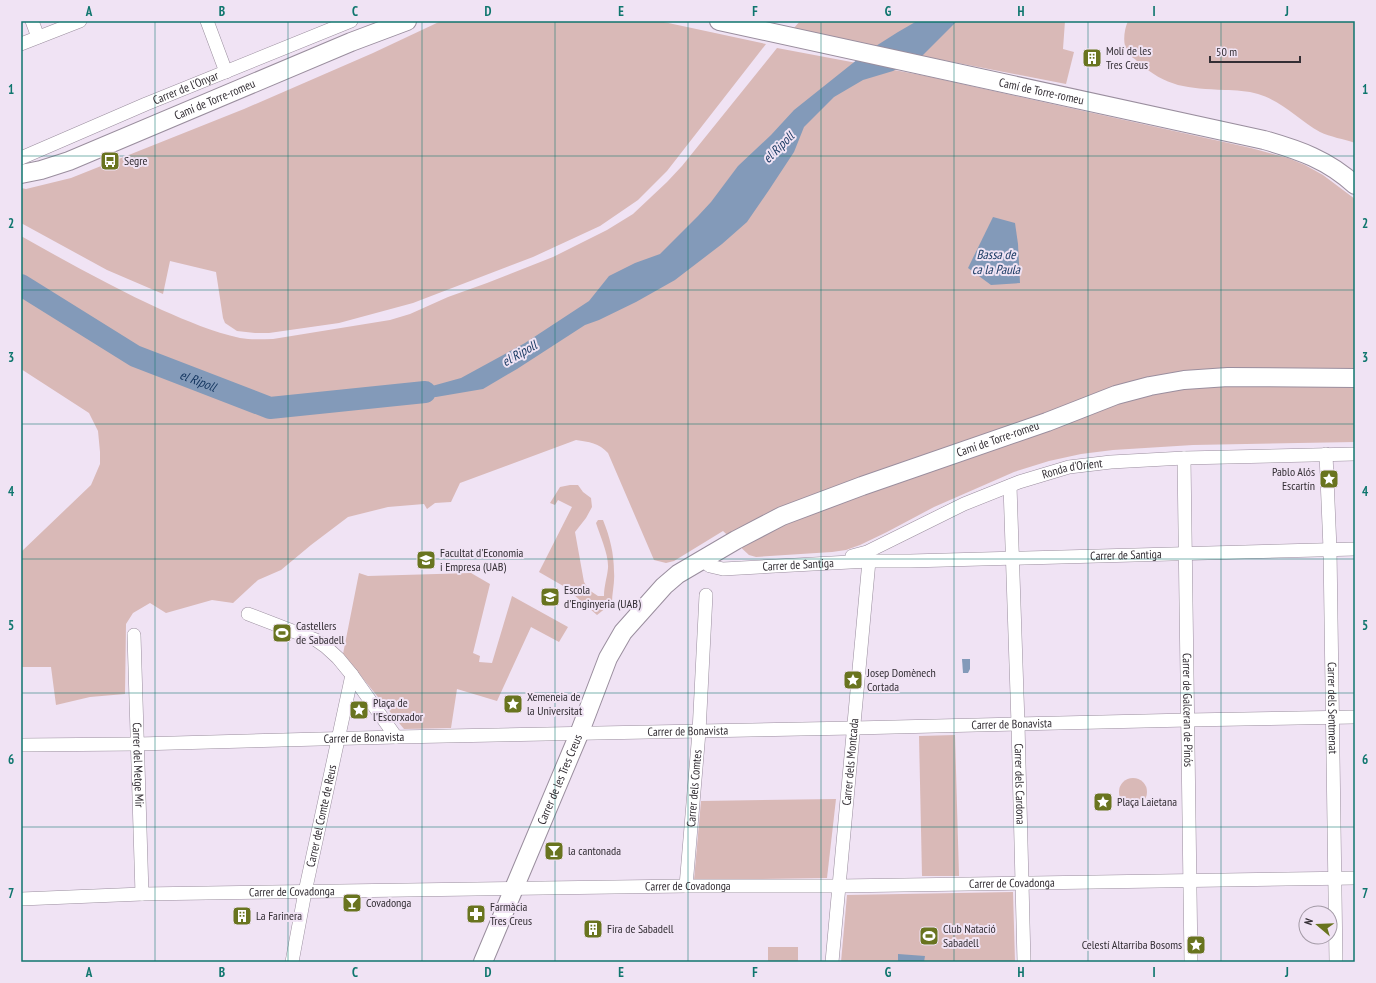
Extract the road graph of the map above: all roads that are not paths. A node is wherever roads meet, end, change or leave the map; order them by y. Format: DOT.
graph roads {
  1 [pos="32,21"];
  2 [pos="80,21"];
  3 [pos="207,21"];
  4 [pos="351,21"];
  5 [pos="407,21"];
  6 [pos="724,22"];
  7 [pos="38,38"];
  8 [pos="21,44"];
  9 [pos="226,72"];
  10 [pos="48,146"];
  11 [pos="21,158"];
  12 [pos="57,165"];
  13 [pos="21,174"];
  14 [pos="1355,185"];
  15 [pos="1355,378"];
  16 [pos="1326,454"];
  17 [pos="1355,454"];
  18 [pos="1184,458"];
  19 [pos="1010,486"];
  20 [pos="899,536"];
  21 [pos="1330,549"];
  22 [pos="1355,549"];
  23 [pos="1185,554"];
  24 [pos="1013,558"];
  25 [pos="701,559"];
  26 [pos="869,561"];
  27 [pos="898,561"];
  28 [pos="807,565"];
  29 [pos="664,586"];
  30 [pos="706,595"];
  31 [pos="248,614"];
  32 [pos="134,635"];
  33 [pos="352,675"];
  34 [pos="1355,717"];
  35 [pos="1332,718"];
  36 [pos="1188,720"];
  37 [pos="1018,724"];
  38 [pos="854,728"];
  39 [pos="699,732"];
  40 [pos="579,734"];
  41 [pos="396,737"];
  42 [pos="337,740"];
  43 [pos="138,744"];
  44 [pos="21,745"];
  45 [pos="1334,878"];
  46 [pos="1355,878"];
  47 [pos="1190,880"];
  48 [pos="1022,883"];
  49 [pos="686,886"];
  50 [pos="839,886"];
  51 [pos="515,888"];
  52 [pos="305,892"];
  53 [pos="142,894"];
  54 [pos="21,899"];
  55 [pos="292,962"];
  56 [pos="483,962"];
  57 [pos="832,962"];
  58 [pos="1024,962"];
  59 [pos="1191,962"];
  60 [pos="1336,962"];
  1 -- 7 [label="street"];
  2 -- 7 [label="street"];
  3 -- 9 [label="street"];
  4 -- 9 [label="street, Carrer de l'Onyar"];
  5 -- 12 [label="street, Camí de Torre-romeu"];
  6 -- 14 [label="street, Camí de Torre-romeu"];
  7 -- 8 [label="street"];
  9 -- 10 [label="street, Carrer de l'Onyar"];
  10 -- 11 [label="street, Carrer de l'Onyar"];
  10 -- 12 [label="street"];
  12 -- 13 [label="street, Camí de Torre-romeu"];
  15 -- 25 [label="street, Camí de Torre-romeu"];
  16 -- 17 [label="street, Ronda d'Orient"];
  16 -- 18 [label="street, Ronda d'Orient"];
  16 -- 21 [label="street, Carrer dels Sentmenat"];
  18 -- 19 [label="street, Ronda d'Orient"];
  18 -- 23 [label="street, Carrer de Galceran de Pinós"];
  19 -- 20 [label="street, Ronda d'Orient"];
  19 -- 24 [label="street, Carrer dels Cardona"];
  20 -- 27 [label="street"];
  20 -- 28 [label="street, Ronda d'Orient"];
  21 -- 22 [label="street, Carrer de Santiga"];
  21 -- 23 [label="street, Carrer de Santiga"];
  21 -- 35 [label="street, Carrer dels Sentmenat"];
  23 -- 24 [label="street, Carrer de Santiga"];
  23 -- 36 [label="street, Carrer de Galceran de Pinós"];
  24 -- 27 [label="street, Carrer de Santiga"];
  24 -- 37 [label="street, Carrer dels Cardona"];
  25 -- 28 [label="street, Carrer de Santiga"];
  25 -- 29 [label="street, Camí de Torre-romeu"];
  26 -- 27 [label="street, Carrer de Santiga"];
  26 -- 28 [label="street, Carrer de Santiga"];
  26 -- 38 [label="street, Carrer dels Montcada"];
  29 -- 40 [label="street, Carrer de les Tres Creus"];
  30 -- 39 [label="street, Carrer dels Comtes"];
  31 -- 33 [label="street"];
  32 -- 43 [label="street, Carrer del Metge Mir"];
  33 -- 41 [label="street"];
  33 -- 42 [label="street"];
  34 -- 35 [label="street, Carrer de Bonavista"];
  35 -- 36 [label="street, Carrer de Bonavista"];
  35 -- 45 [label="street, Carrer dels Sentmenat"];
  36 -- 37 [label="street, Carrer de Bonavista"];
  36 -- 47 [label="street, Carrer de Galceran de Pinós"];
  37 -- 38 [label="street, Carrer de Bonavista"];
  37 -- 48 [label="street, Carrer dels Cardona"];
  38 -- 39 [label="street, Carrer de Bonavista"];
  38 -- 50 [label="street, Carrer dels Montcada"];
  39 -- 40 [label="street, Carrer de Bonavista"];
  39 -- 49 [label="street, Carrer dels Comtes"];
  40 -- 41 [label="street, Carrer de Bonavista"];
  40 -- 51 [label="street, Carrer de les Tres Creus"];
  41 -- 42 [label="street, Carrer de Bonavista"];
  42 -- 43 [label="street, Carrer de Bonavista"];
  42 -- 52 [label="street, Carrer del Comte de Reus"];
  43 -- 44 [label="street, Carrer de Bonavista"];
  43 -- 53 [label="street, Carrer del Metge Mir"];
  45 -- 46 [label="street, Carrer de Covadonga"];
  45 -- 47 [label="street, Carrer de Covadonga"];
  45 -- 60 [label="street, Carrer dels Sentmenat"];
  47 -- 48 [label="street, Carrer de Covadonga"];
  47 -- 59 [label="street, Carrer de Galceran de Pinós"];
  48 -- 50 [label="street, Carrer de Covadonga"];
  48 -- 58 [label="street, Carrer dels Cardona"];
  49 -- 50 [label="street, Carrer de Covadonga"];
  49 -- 51 [label="street, Carrer de Covadonga"];
  50 -- 57 [label="street, Carrer dels Montcada"];
  51 -- 52 [label="street, Carrer de Covadonga"];
  51 -- 56 [label="street, Carrer de les Tres Creus"];
  52 -- 53 [label="street, Carrer de Covadonga"];
  52 -- 55 [label="street, Carrer del Comte de Reus"];
  53 -- 54 [label="street, Carrer de Covadonga"];
}
